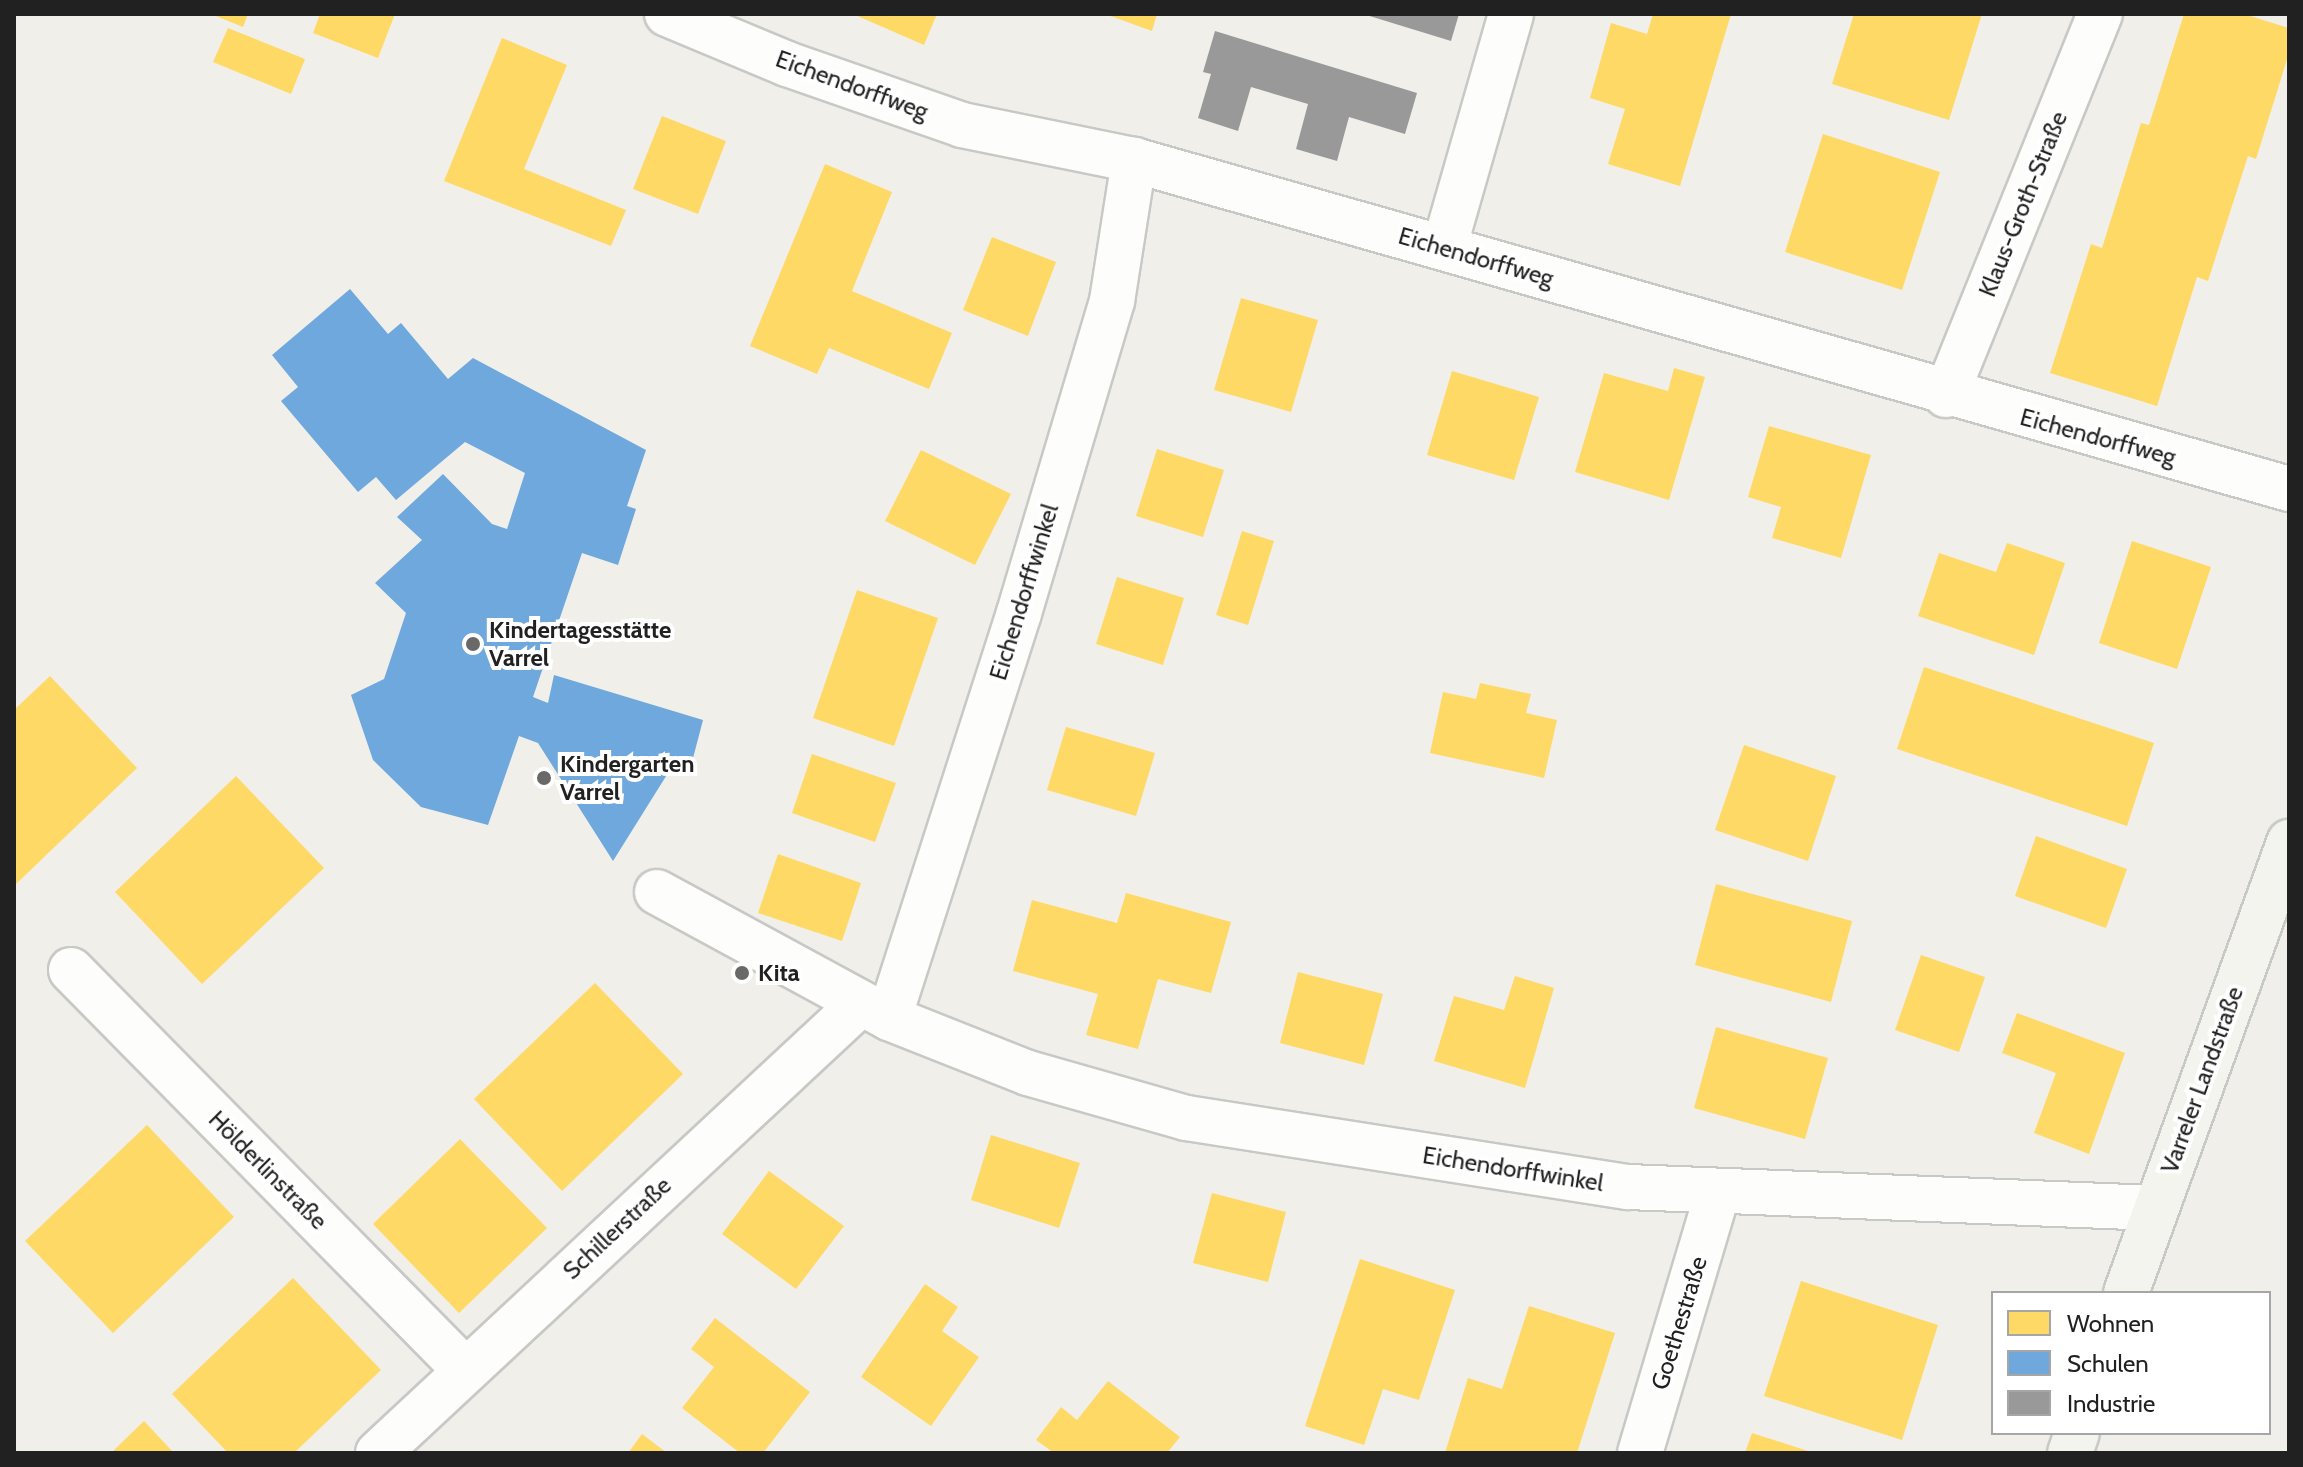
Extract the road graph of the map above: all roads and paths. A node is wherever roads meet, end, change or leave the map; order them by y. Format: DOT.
graph roads {
  1 [pos="667,14"];
  2 [pos="1511,14"];
  3 [pos="2100,14"];
  4 [pos="1134,160"];
  5 [pos="1444,248"];
  6 [pos="1946,395"];
  7 [pos="2289,489"];
  8 [pos="2286,857"];
  9 [pos="657,892"];
  10 [pos="71,970"];
  11 [pos="874,1012"];
  12 [pos="1718,1192"];
  13 [pos="2156,1208"];
  14 [pos="2127,1291"];
  15 [pos="464,1369"];
  16 [pos="378,1453"];
  17 [pos="1640,1453"];
  1 -- 4 [label="street, Eichendorffweg"];
  2 -- 5 [label="street"];
  3 -- 6 [label="street, Klaus-Groth-Straße"];
  4 -- 5 [label="street, Eichendorffweg"];
  4 -- 11 [label="street, Eichendorffwinkel"];
  5 -- 6 [label="street, Eichendorffweg"];
  6 -- 7 [label="street, Eichendorffweg"];
  8 -- 13 [label="main road, Varreler Landstraße"];
  9 -- 11 [label="street, Eichendorffwinkel"];
  10 -- 15 [label="street, Hölderlinstraße"];
  11 -- 12 [label="street, Eichendorffwinkel"];
  11 -- 15 [label="street, Schillerstraße"];
  12 -- 13 [label="street, Eichendorffwinkel"];
  12 -- 17 [label="street, Goethestraße"];
  13 -- 14 [label="main road, Varreler Landstraße"];
  15 -- 16 [label="street, Schillerstraße"];
}
